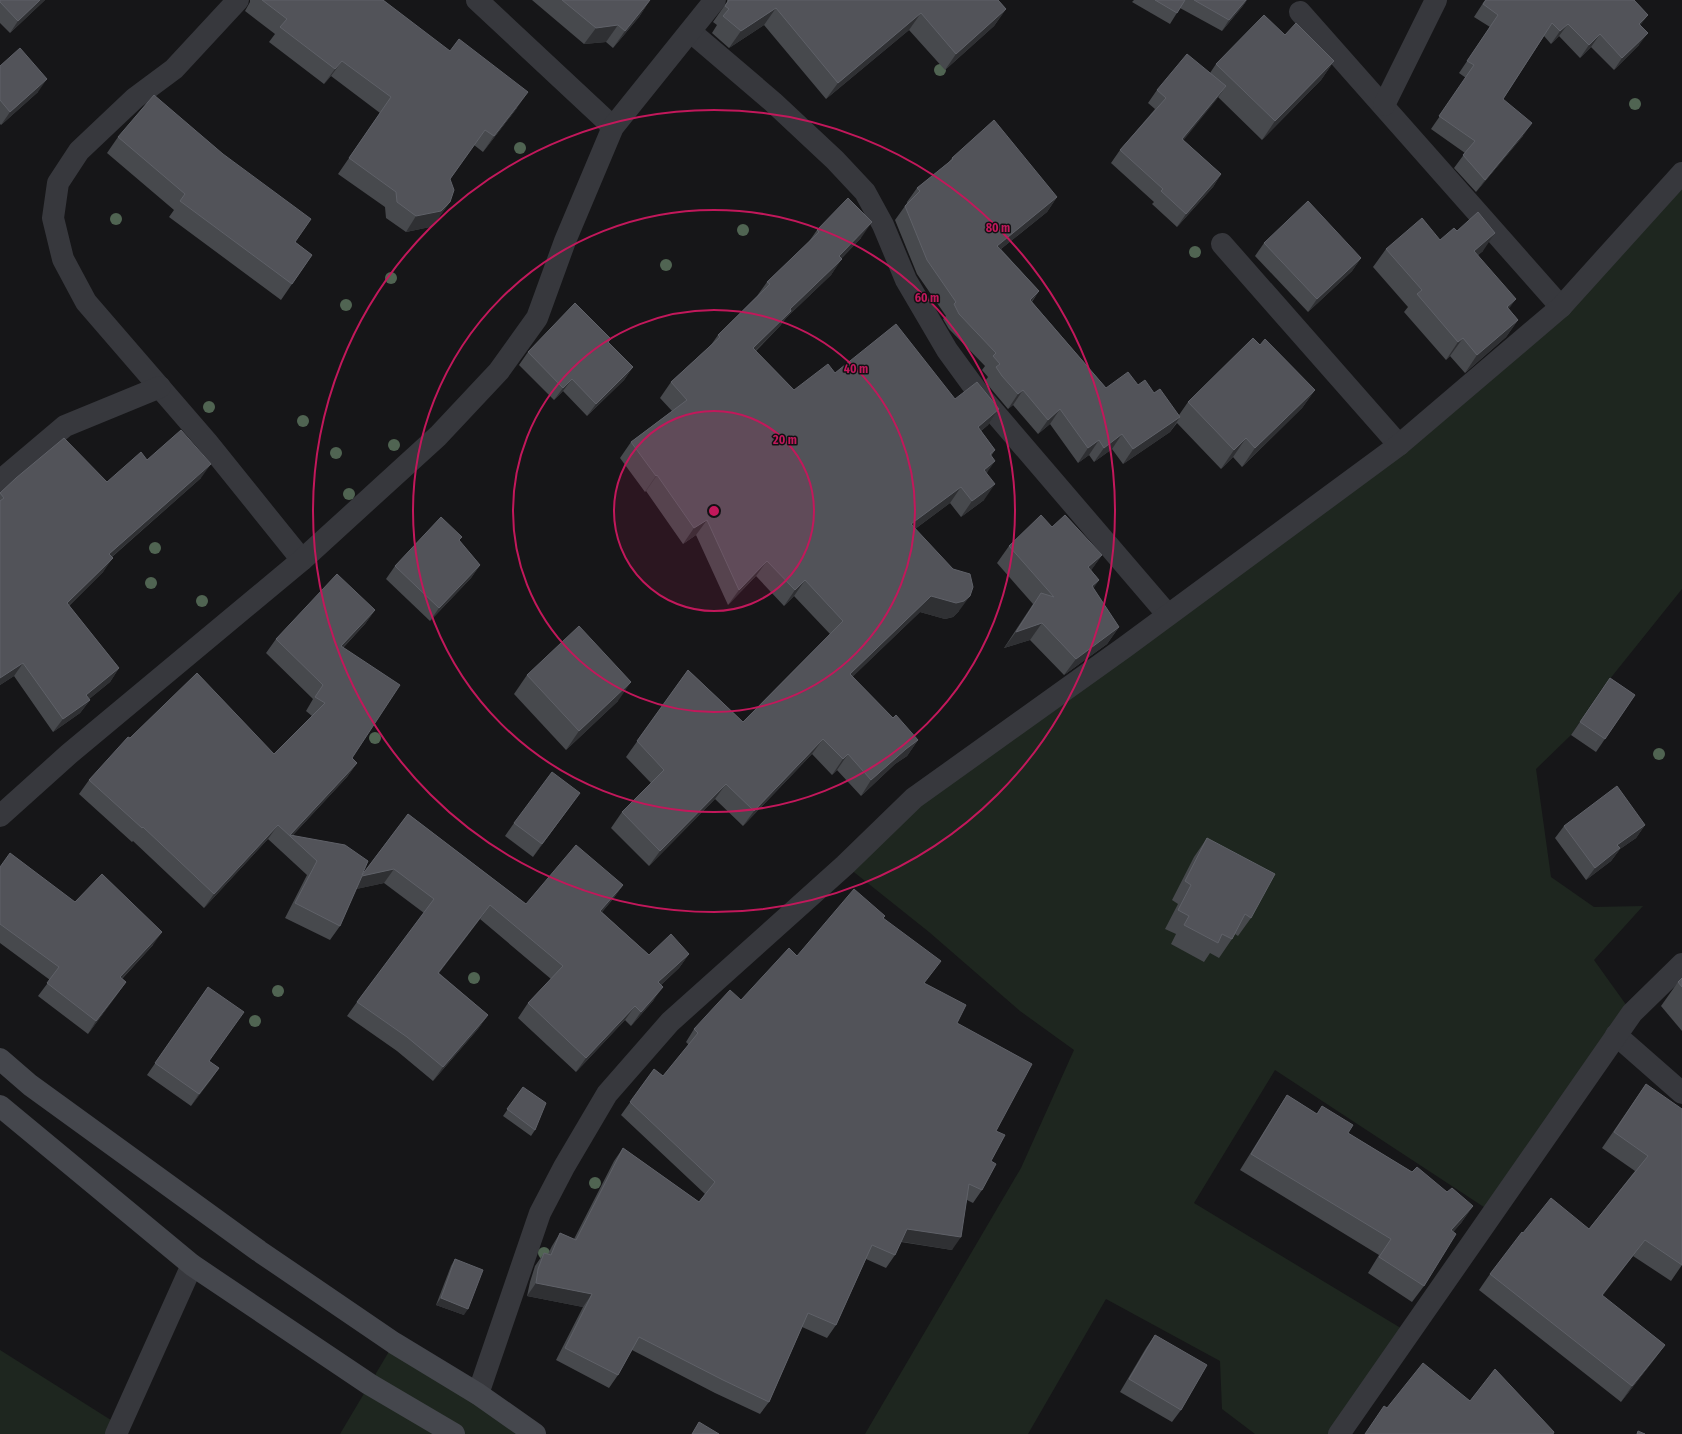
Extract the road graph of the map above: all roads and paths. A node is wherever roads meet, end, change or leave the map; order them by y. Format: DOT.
graph roads {
  1 [pos="238,0"];
  2 [pos="477,0"];
  3 [pos="715,0"];
  4 [pos="1436,0"];
  5 [pos="1300,12"];
  6 [pos="691,32"];
  7 [pos="1384,105"];
  8 [pos="613,127"];
  9 [pos="1682,174"];
  10 [pos="1222,244"];
  11 [pos="1561,307"];
  12 [pos="160,387"];
  13 [pos="1399,445"];
  14 [pos="0,482"];
  15 [pos="302,560"];
  16 [pos="1168,615"];
  17 [pos="0,816"];
  18 [pos="1682,964"];
  19 [pos="1616,1035"];
  20 [pos="0,1059"];
  21 [pos="1682,1093"];
  22 [pos="0,1106"];
  23 [pos="192,1265"];
  24 [pos="478,1394"];
  25 [pos="116,1434"];
  26 [pos="454,1434"];
  27 [pos="535,1434"];
  28 [pos="1338,1434"];
  1 -- 12 [label="street"];
  2 -- 8 [label="street"];
  3 -- 6 [label="street"];
  4 -- 7 [label="street"];
  5 -- 7 [label="street"];
  6 -- 8 [label="street"];
  6 -- 16 [label="street"];
  7 -- 11 [label="street"];
  8 -- 15 [label="street"];
  9 -- 11 [label="street"];
  10 -- 13 [label="street"];
  11 -- 13 [label="street"];
  12 -- 14 [label="street"];
  12 -- 15 [label="street"];
  13 -- 16 [label="street"];
  15 -- 17 [label="street"];
  16 -- 24 [label="street"];
  18 -- 19 [label="street"];
  19 -- 21 [label="street"];
  19 -- 28 [label="street"];
  20 -- 24 [label="main road"];
  22 -- 23 [label="main road"];
  23 -- 25 [label="street"];
  23 -- 26 [label="main road"];
  24 -- 27 [label="main road"];
}
